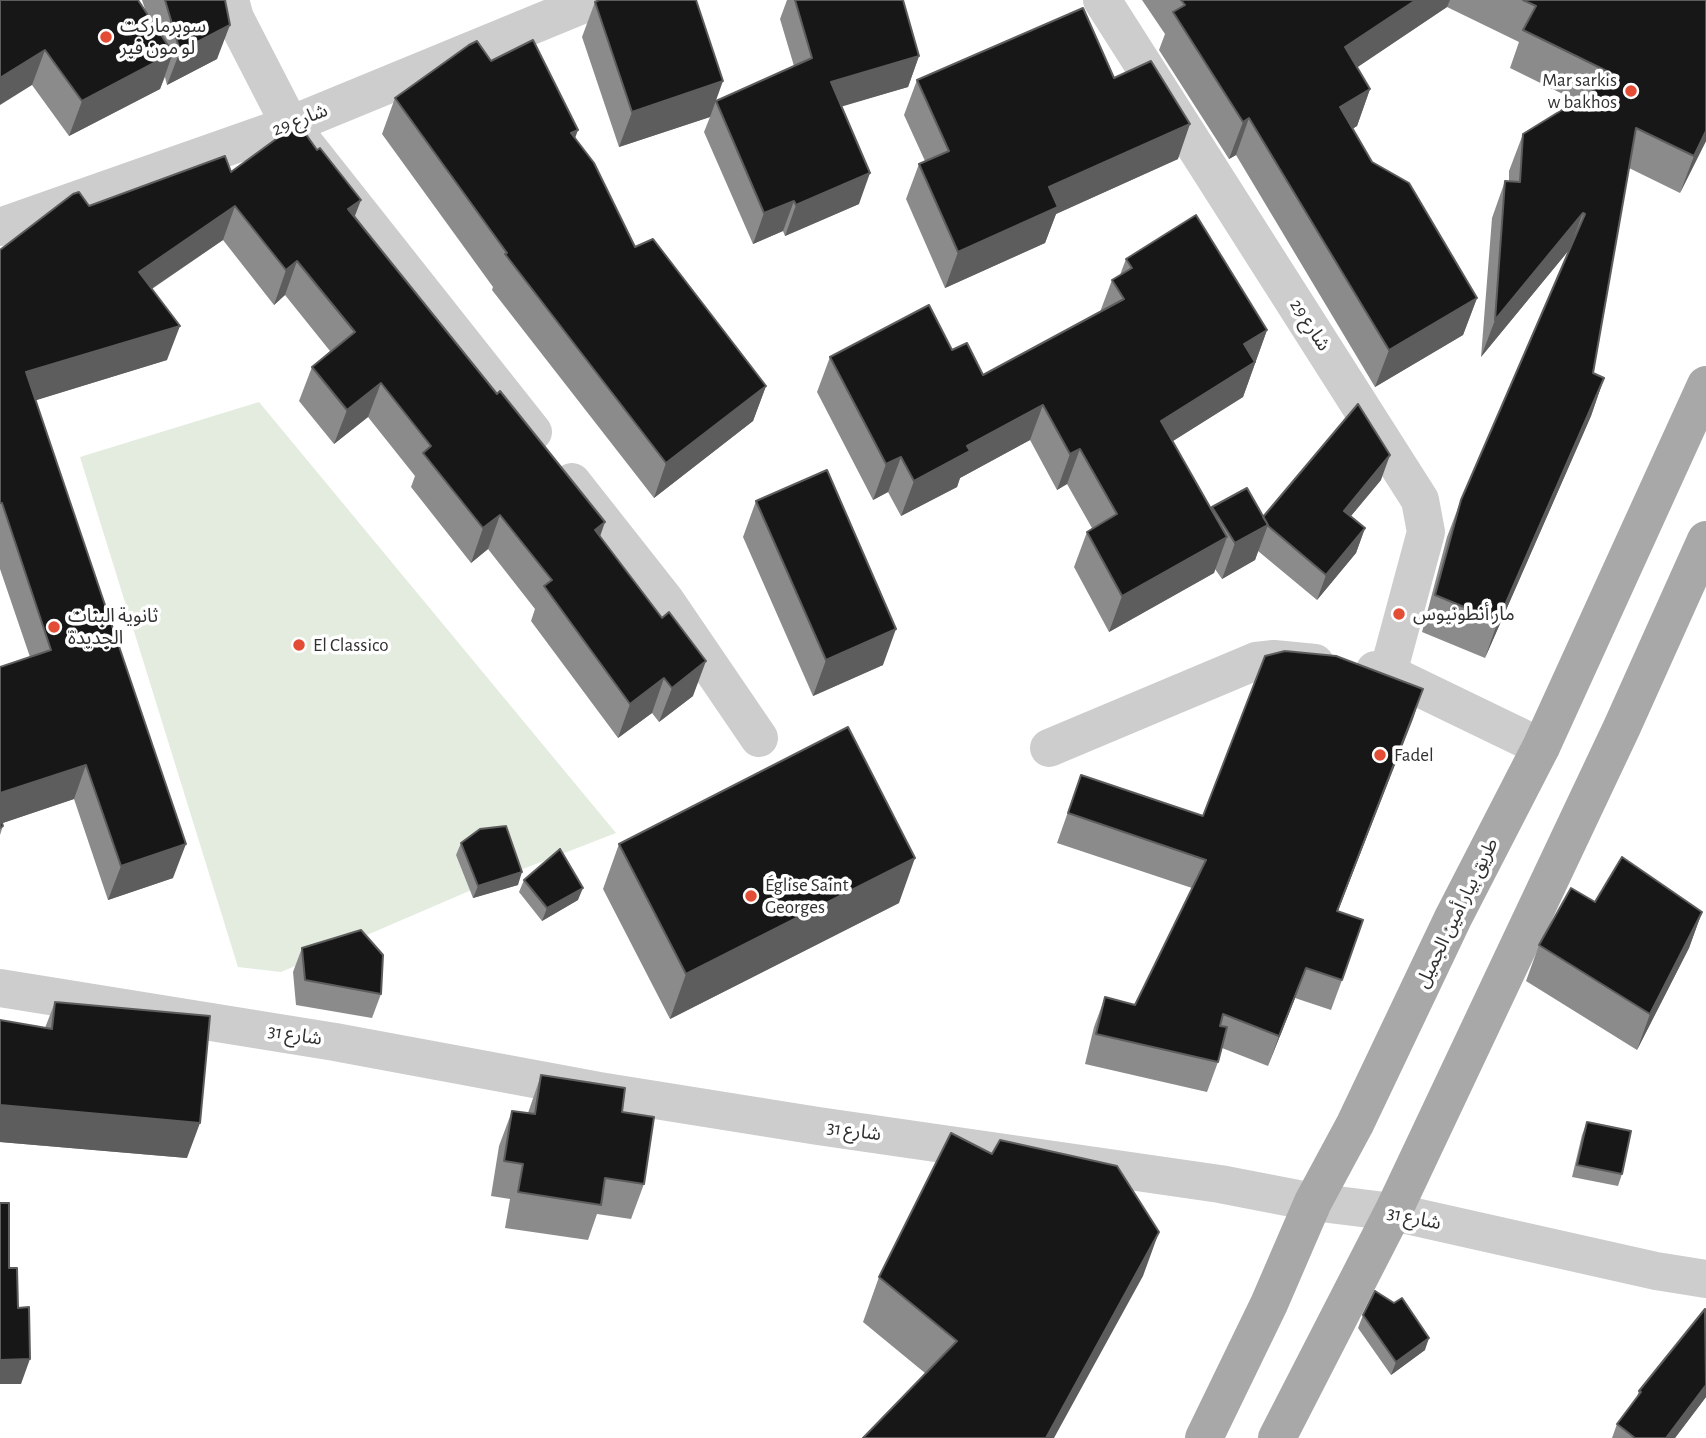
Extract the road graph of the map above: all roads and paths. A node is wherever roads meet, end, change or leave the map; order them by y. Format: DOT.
graph roads {
  1 [pos="230,0"];
  2 [pos="594,0"];
  3 [pos="1102,0"];
  4 [pos="535,11"];
  5 [pos="289,125"];
  6 [pos="0,227"];
  7 [pos="1706,385"];
  8 [pos="1706,540"];
  9 [pos="1388,673"];
  10 [pos="758,738"];
  11 [pos="1541,747"];
  12 [pos="1049,748"];
  13 [pos="0,988"];
  14 [pos="1313,1202"];
  15 [pos="1393,1212"];
  16 [pos="1706,1279"];
  17 [pos="1204,1438"];
  18 [pos="1277,1438"];
  1 -- 5 [label="street"];
  2 -- 4 [label="street, شارع 29"];
  3 -- 9 [label="street, شارع 29"];
  4 -- 5 [label="street, شارع 29"];
  5 -- 6 [label="street, شارع 29"];
  5 -- 10 [label="street"];
  7 -- 11 [label="main road, طريق بيار أمين الجميل"];
  8 -- 15 [label="main road"];
  9 -- 11 [label="street"];
  9 -- 12 [label="street"];
  11 -- 14 [label="main road, طريق بيار أمين الجميل"];
  13 -- 14 [label="street, شارع 31"];
  14 -- 15 [label="street, شارع 31"];
  14 -- 17 [label="main road, طريق بيار أمين الجميل"];
  15 -- 16 [label="street, شارع 31"];
  15 -- 18 [label="main road"];
}
